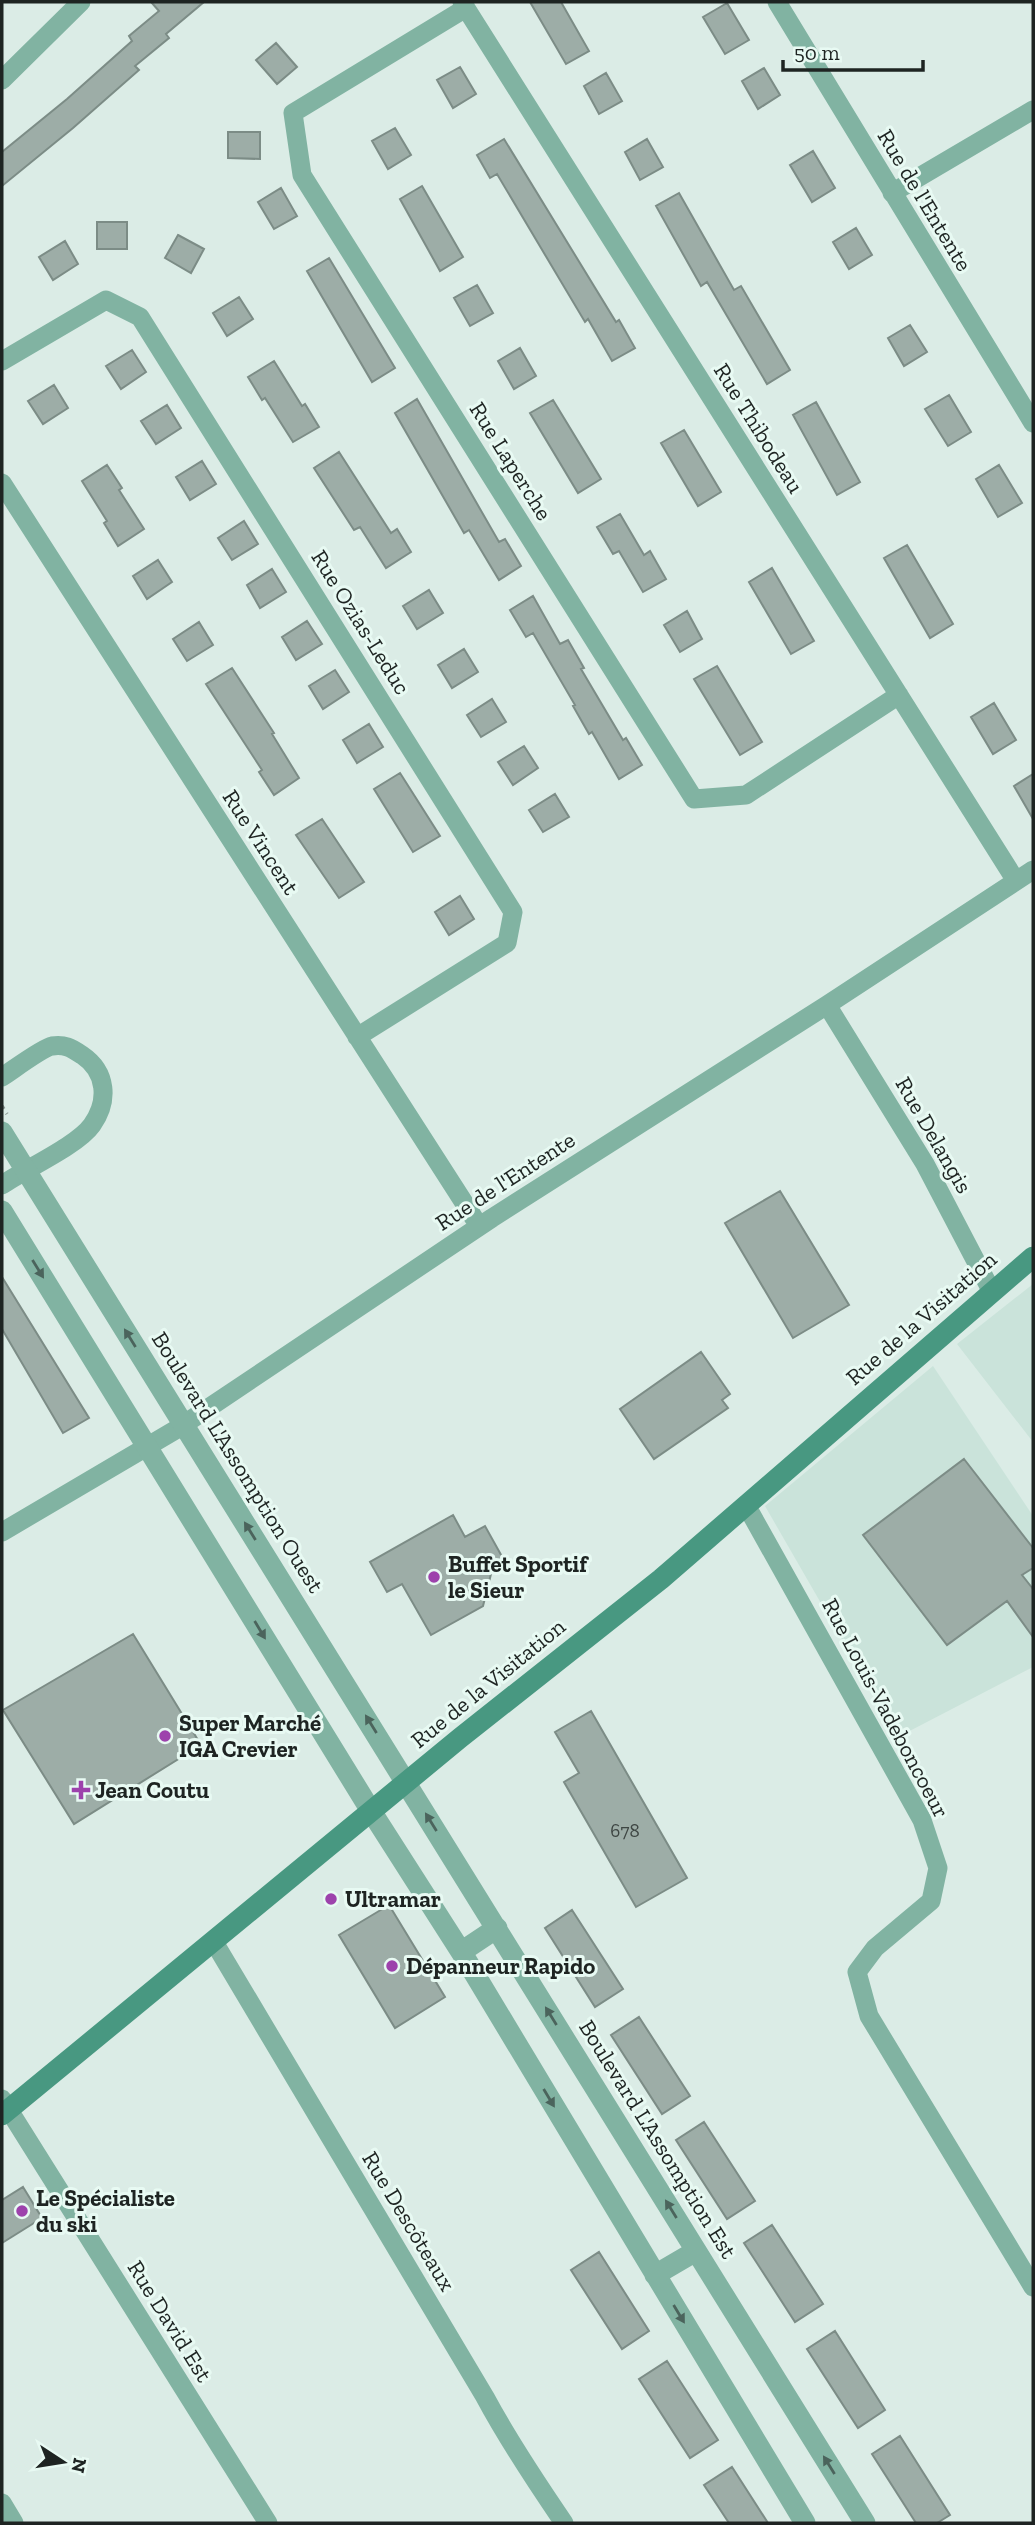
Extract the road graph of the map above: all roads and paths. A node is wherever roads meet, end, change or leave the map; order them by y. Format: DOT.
graph roads {
  1 [pos="81,2"];
  2 [pos="777,2"];
  3 [pos="464,5"];
  4 [pos="2,79"];
  5 [pos="1033,110"];
  6 [pos="892,193"];
  7 [pos="2,361"];
  8 [pos="1033,423"];
  9 [pos="2,483"];
  10 [pos="899,695"];
  11 [pos="1033,870"];
  12 [pos="1016,881"];
  13 [pos="827,1005"];
  14 [pos="357,1037"];
  15 [pos="2,1077"];
  16 [pos="2,1132"];
  17 [pos="24,1169"];
  18 [pos="2,1185"];
  19 [pos="2,1211"];
  20 [pos="479,1226"];
  21 [pos="1033,1257"];
  22 [pos="992,1292"];
  23 [pos="184,1424"];
  24 [pos="148,1446"];
  25 [pos="746,1504"];
  26 [pos="2,1532"];
  27 [pos="407,1782"];
  28 [pos="371,1811"];
  29 [pos="497,1928"];
  30 [pos="214,1942"];
  31 [pos="461,1952"];
  32 [pos="4,2108"];
  33 [pos="696,2250"];
  34 [pos="655,2275"];
  35 [pos="1033,2287"];
  36 [pos="2,2503"];
  37 [pos="14,2523"];
  38 [pos="268,2523"];
  39 [pos="564,2523"];
  40 [pos="805,2523"];
  41 [pos="865,2523"];
  1 -- 4 [label="street"];
  2 -- 6 [label="street, Rue de l'Entente"];
  3 -- 10 [label="street, Rue Thibodeau"];
  3 -- 10 [label="street, Rue Laperche"];
  5 -- 6 [label="street"];
  6 -- 8 [label="street, Rue de l'Entente"];
  7 -- 14 [label="street, Rue Ozias-Leduc"];
  9 -- 14 [label="street, Rue Vincent"];
  10 -- 12 [label="street, Rue Thibodeau"];
  11 -- 12 [label="street, Rue de l'Entente"];
  12 -- 13 [label="street, Rue de l'Entente"];
  13 -- 20 [label="street, Rue de l'Entente"];
  13 -- 22 [label="street, Rue Delangis"];
  14 -- 20 [label="street, Rue Vincent"];
  15 -- 17 [label="street"];
  16 -- 17 [label="street, Boulevard L'Assomption Ouest"];
  17 -- 18 [label="street"];
  23 -- 17 [label="street, Boulevard L'Assomption Ouest, one-way"];
  19 -- 24 [label="street, one-way"];
  20 -- 23 [label="street, Rue de l'Entente"];
  21 -- 22 [label="main road, Rue de la Visitation"];
  22 -- 25 [label="main road, Rue de la Visitation"];
  23 -- 24 [label="street, Rue de l'Entente"];
  27 -- 23 [label="street, Boulevard L'Assomption Ouest, one-way"];
  24 -- 26 [label="street, Rue de l'Entente"];
  24 -- 28 [label="street, one-way"];
  25 -- 27 [label="main road, Rue de la Visitation"];
  25 -- 35 [label="street, Rue Louis-Vadeboncoeur"];
  27 -- 28 [label="main road, Rue de la Visitation"];
  29 -- 27 [label="street, Boulevard L'Assomption Est, one-way"];
  28 -- 30 [label="main road, Rue de la Visitation"];
  28 -- 31 [label="street"];
  29 -- 31 [label="street"];
  33 -- 29 [label="street, Boulevard L'Assomption Est, one-way"];
  30 -- 32 [label="main road, Rue de la Visitation"];
  30 -- 39 [label="street, Rue Descôteaux"];
  31 -- 34 [label="street, one-way"];
  32 -- 38 [label="street, Rue David Est"];
  33 -- 34 [label="street"];
  41 -- 33 [label="street, Boulevard L'Assomption Est, one-way"];
  34 -- 40 [label="street, one-way"];
  36 -- 37 [label="street"];
}
